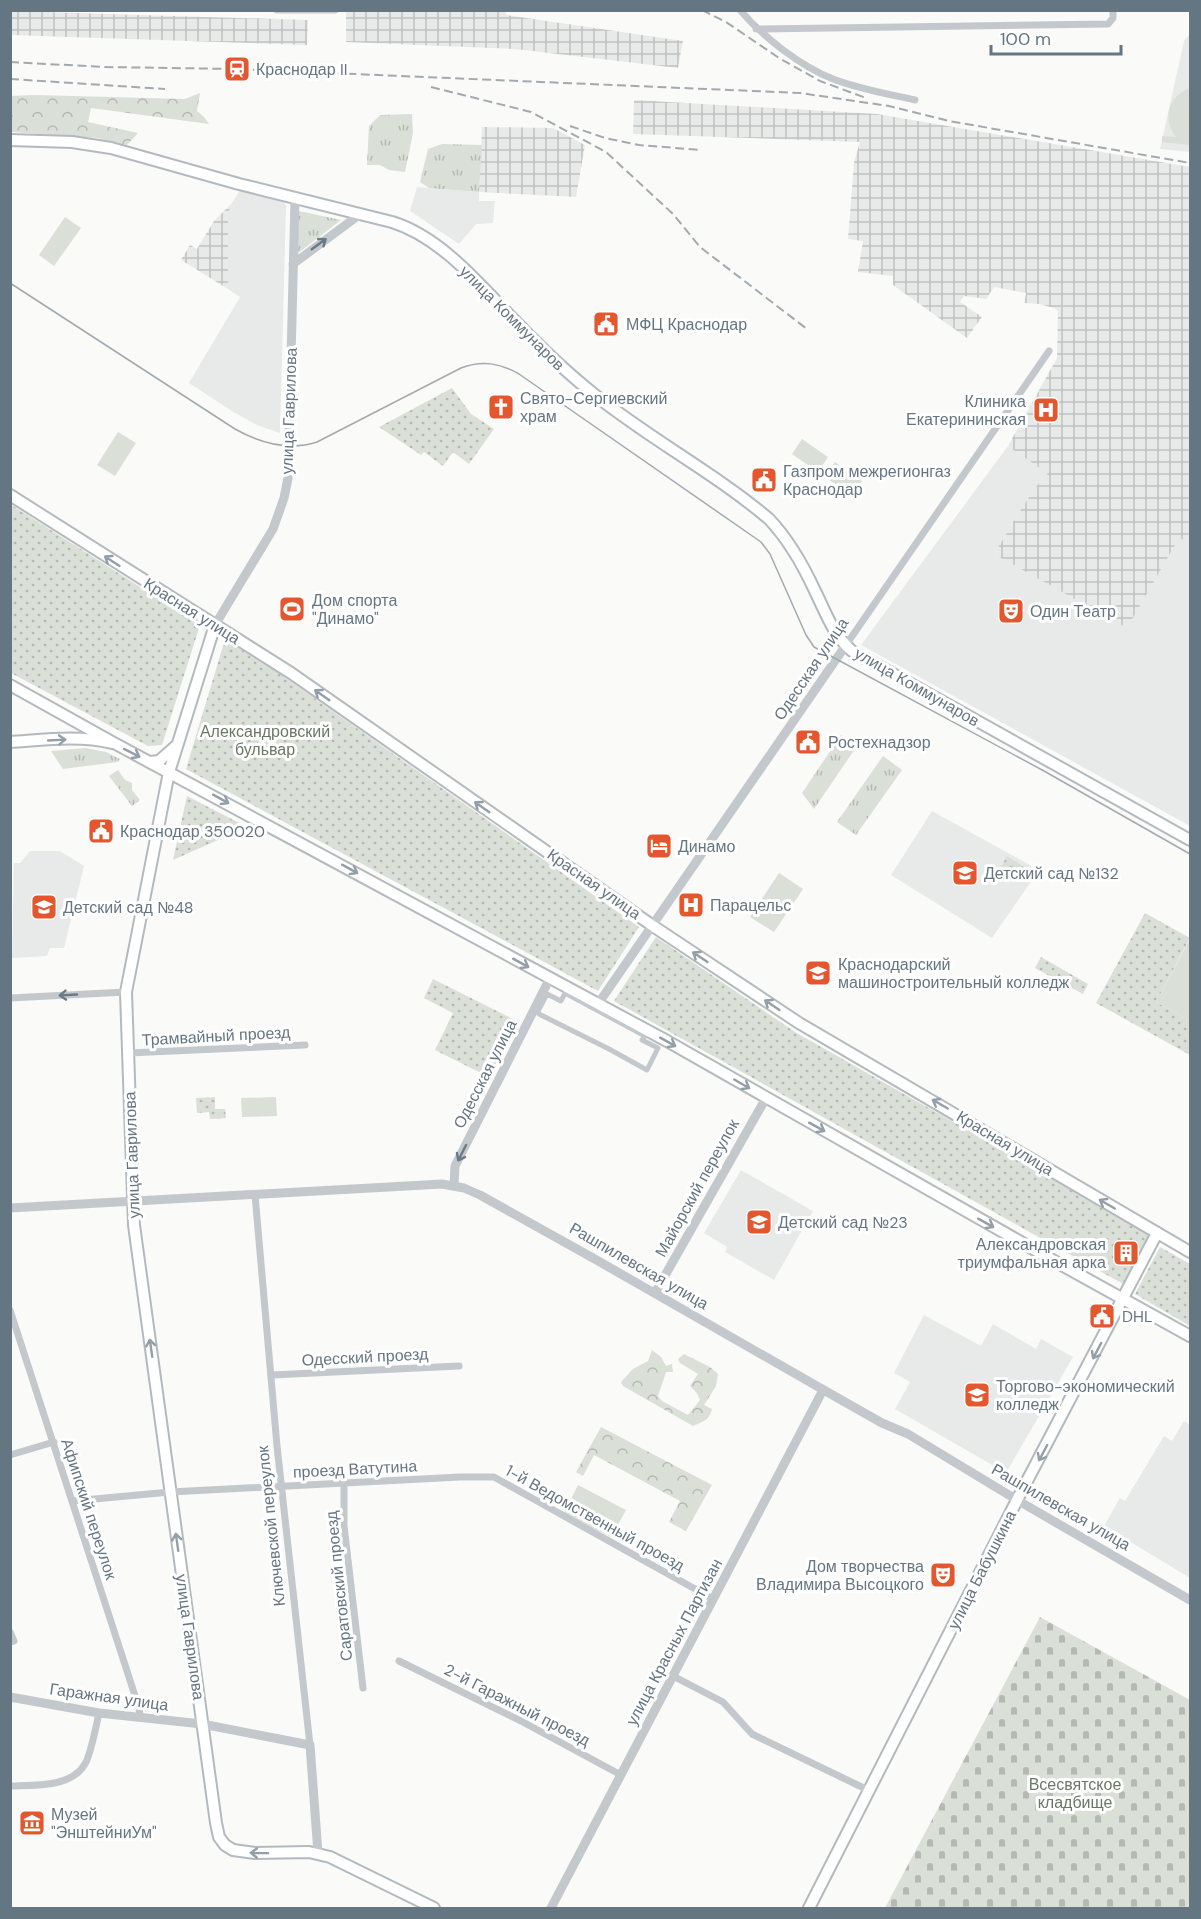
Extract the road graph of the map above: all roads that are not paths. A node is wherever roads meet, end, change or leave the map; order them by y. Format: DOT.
graph roads {
  1 [pos="277,10"];
  2 [pos="740,10"];
  3 [pos="1113,10"];
  4 [pos="335,11"];
  5 [pos="756,28"];
  6 [pos="915,100"];
  7 [pos="10,140"];
  8 [pos="295,199"];
  9 [pos="359,215"];
  10 [pos="293,264"];
  11 [pos="1049,351"];
  12 [pos="10,495"];
  13 [pos="215,626"];
  14 [pos="846,645"];
  15 [pos="10,685"];
  16 [pos="10,742"];
  17 [pos="114,743"];
  18 [pos="176,746"];
  19 [pos="150,762"];
  20 [pos="169,772"];
  21 [pos="1191,840"];
  22 [pos="653,926"];
  23 [pos="550,978"];
  24 [pos="126,992"];
  25 [pos="10,998"];
  26 [pos="598,1004"];
  27 [pos="539,1014"];
  28 [pos="305,1045"];
  29 [pos="128,1053"];
  30 [pos="766,1098"];
  31 [pos="454,1186"];
  32 [pos="255,1195"];
  33 [pos="134,1202"];
  34 [pos="10,1208"];
  35 [pos="1158,1233"];
  36 [pos="1191,1251"];
  37 [pos="655,1293"];
  38 [pos="1124,1299"];
  39 [pos="10,1310"];
  40 [pos="1191,1336"];
  41 [pos="459,1366"];
  42 [pos="272,1375"];
  43 [pos="823,1390"];
  44 [pos="54,1442"];
  45 [pos="10,1455"];
  46 [pos="460,1477"];
  47 [pos="344,1482"];
  48 [pos="281,1487"];
  49 [pos="170,1492"];
  50 [pos="1017,1500"];
  51 [pos="73,1502"];
  52 [pos="714,1599"];
  53 [pos="1191,1600"];
  54 [pos="10,1632"];
  55 [pos="10,1642"];
  56 [pos="399,1660"];
  57 [pos="673,1676"];
  58 [pos="363,1688"];
  59 [pos="10,1697"];
  60 [pos="99,1713"];
  61 [pos="140,1716"];
  62 [pos="202,1724"];
  63 [pos="310,1745"];
  64 [pos="621,1775"];
  65 [pos="10,1786"];
  66 [pos="870,1791"];
  67 [pos="318,1853"];
  68 [pos="434,1908"];
  69 [pos="552,1908"];
  70 [pos="809,1908"];
  1 -- 4 [label="street"];
  2 -- 5 [label="street"];
  3 -- 5 [label="street"];
  5 -- 6 [label="street"];
  7 -- 8 [label="main road, улица Коммунаров"];
  8 -- 9 [label="main road, улица Коммунаров"];
  8 -- 10 [label="street, улица Гаврилова"];
  10 -- 9 [label="street, one-way"];
  9 -- 14 [label="main road, улица Коммунаров"];
  10 -- 13 [label="street, улица Гаврилова"];
  11 -- 14 [label="street, Одесская улица"];
  13 -- 12 [label="main road, Красная улица, one-way"];
  13 -- 18 [label="main road, улица Гаврилова"];
  22 -- 13 [label="main road, Красная улица, one-way"];
  14 -- 21 [label="main road, улица Коммунаров"];
  14 -- 22 [label="street, Одесская улица"];
  15 -- 17 [label="main road"];
  16 -- 17 [label="main road, one-way"];
  17 -- 19 [label="main road, one-way"];
  18 -- 19 [label="main road"];
  18 -- 20 [label="main road, улица Гаврилова"];
  19 -- 20 [label="main road"];
  20 -- 23 [label="main road, one-way"];
  20 -- 24 [label="main road, улица Гаврилова"];
  22 -- 26 [label="street, Одесская улица"];
  35 -- 22 [label="main road, Красная улица, one-way"];
  23 -- 26 [label="main road"];
  23 -- 31 [label="street, Одесская улица, one-way"];
  24 -- 25 [label="street, one-way"];
  24 -- 29 [label="main road, улица Гаврилова"];
  26 -- 30 [label="main road, one-way"];
  27 -- 27 [label="street"];
  28 -- 29 [label="street, Трамвайный проезд"];
  29 -- 33 [label="main road, улица Гаврилова"];
  30 -- 37 [label="street, Майорский переулок"];
  30 -- 38 [label="main road, one-way"];
  31 -- 32 [label="street, Рашпилевская улица"];
  31 -- 37 [label="street, Рашпилевская улица"];
  32 -- 33 [label="street, Рашпилевская улица"];
  32 -- 42 [label="street, Ключевской переулок"];
  33 -- 34 [label="street, Рашпилевская улица"];
  49 -- 33 [label="main road, улица Гаврилова, one-way"];
  35 -- 36 [label="main road, Красная улица"];
  35 -- 38 [label="main road, улица Бабушкина"];
  37 -- 43 [label="street, Рашпилевская улица"];
  38 -- 40 [label="main road"];
  38 -- 50 [label="main road, улица Бабушкина, one-way"];
  39 -- 44 [label="street, Афипский переулок"];
  41 -- 42 [label="street, Одесский проезд"];
  42 -- 48 [label="street, Ключевской переулок"];
  43 -- 50 [label="street, Рашпилевская улица"];
  43 -- 52 [label="street, улица Красных Партизан"];
  44 -- 45 [label="street"];
  44 -- 51 [label="street, Афипский переулок"];
  46 -- 47 [label="street, проезд Ватутина"];
  46 -- 52 [label="street, 1-й Ведомственный проезд"];
  47 -- 48 [label="street, проезд Ватутина"];
  47 -- 58 [label="street, Саратовский проезд"];
  48 -- 49 [label="street, проезд Ватутина"];
  48 -- 63 [label="street, Ключевской переулок"];
  49 -- 51 [label="street, проезд Ватутина"];
  62 -- 49 [label="main road, улица Гаврилова, one-way"];
  50 -- 53 [label="street, Рашпилевская улица"];
  50 -- 66 [label="main road, улица Бабушкина"];
  51 -- 61 [label="street, Афипский переулок"];
  52 -- 57 [label="street, улица Красных Партизан"];
  54 -- 55 [label="street"];
  56 -- 64 [label="street, 2-й Гаражный проезд"];
  57 -- 64 [label="street, улица Красных Партизан"];
  57 -- 66 [label="street"];
  59 -- 60 [label="street, Гаражная улица"];
  60 -- 61 [label="street, Гаражная улица"];
  60 -- 65 [label="street"];
  61 -- 62 [label="street, Гаражная улица"];
  62 -- 63 [label="street, Гаражная улица"];
  67 -- 62 [label="main road, улица Гаврилова, one-way"];
  63 -- 67 [label="street, Ключевской переулок"];
  64 -- 69 [label="street, улица Красных Партизан"];
  66 -- 70 [label="main road, улица Бабушкина"];
  67 -- 68 [label="main road, улица Гаврилова"];
}
